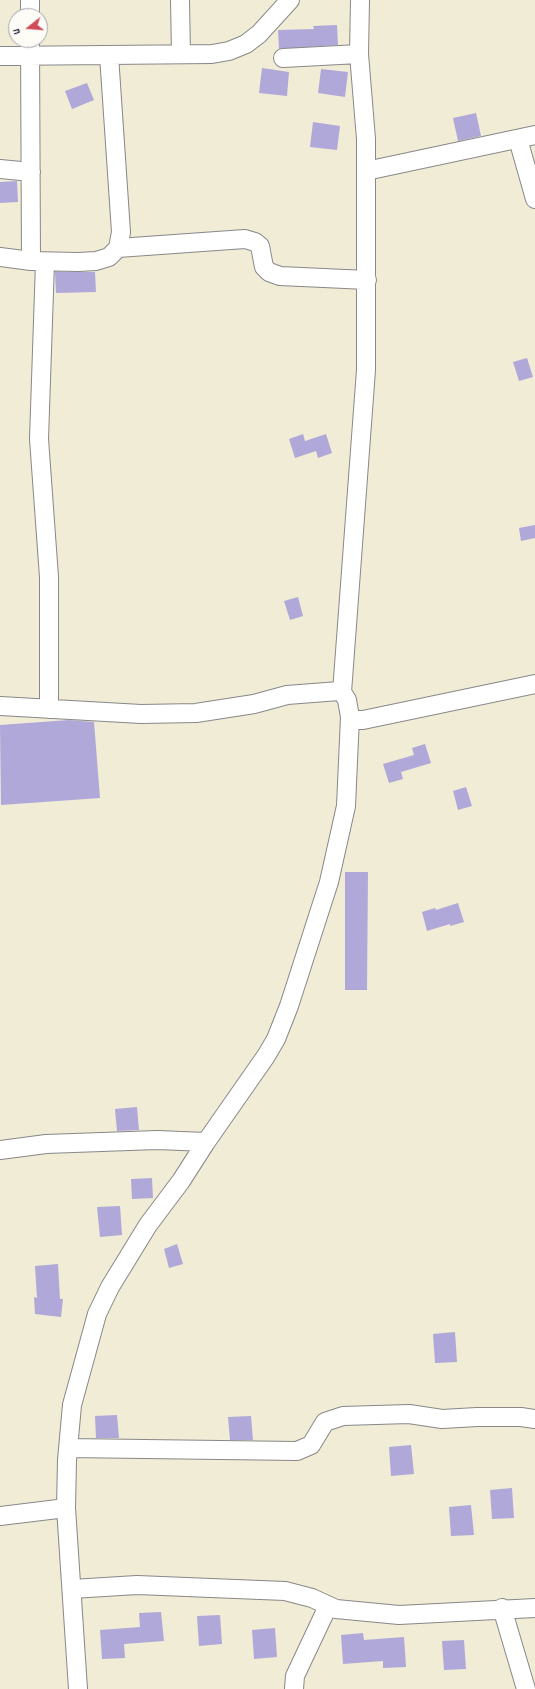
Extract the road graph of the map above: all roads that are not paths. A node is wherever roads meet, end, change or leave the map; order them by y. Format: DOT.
graph roads {
  1 [pos="180,0"];
  2 [pos="290,0"];
  3 [pos="360,0"];
  4 [pos="27,48"];
  5 [pos="30,48"];
  6 [pos="40,48"];
  7 [pos="181,54"];
  8 [pos="359,54"];
  9 [pos="109,55"];
  10 [pos="0,56"];
  11 [pos="283,58"];
  12 [pos="535,135"];
  13 [pos="518,139"];
  14 [pos="0,169"];
  15 [pos="31,172"];
  16 [pos="366,172"];
  17 [pos="535,200"];
  18 [pos="118,248"];
  19 [pos="0,257"];
  20 [pos="38,262"];
  21 [pos="367,280"];
  22 [pos="535,684"];
  23 [pos="342,692"];
  24 [pos="0,706"];
  25 [pos="49,709"];
  26 [pos="350,717"];
  27 [pos="206,1142"];
  28 [pos="0,1150"];
  29 [pos="535,1419"];
  30 [pos="68,1448"];
  31 [pos="66,1508"];
  32 [pos="0,1516"];
  33 [pos="72,1589"];
  34 [pos="328,1606"];
  35 [pos="502,1608"];
  36 [pos="535,1608"];
  37 [pos="78,1689"];
  38 [pos="294,1689"];
  39 [pos="526,1689"];
  1 -- 7 [label="street"];
  2 -- 7 [label="street"];
  3 -- 8 [label="street"];
  4 -- 10 [label="street"];
  5 -- 15 [label="street"];
  6 -- 9 [label="street"];
  7 -- 9 [label="street"];
  8 -- 11 [label="street"];
  8 -- 16 [label="street"];
  9 -- 18 [label="street"];
  12 -- 13 [label="street"];
  13 -- 16 [label="street"];
  13 -- 17 [label="street"];
  14 -- 15 [label="street"];
  15 -- 20 [label="street"];
  16 -- 21 [label="street"];
  18 -- 20 [label="street"];
  18 -- 21 [label="street"];
  19 -- 20 [label="street"];
  20 -- 25 [label="street"];
  21 -- 23 [label="street"];
  22 -- 26 [label="street"];
  23 -- 25 [label="street"];
  23 -- 26 [label="street"];
  24 -- 25 [label="street"];
  26 -- 27 [label="street"];
  27 -- 28 [label="street"];
  27 -- 30 [label="street"];
  29 -- 30 [label="street"];
  30 -- 31 [label="street"];
  31 -- 32 [label="street"];
  31 -- 33 [label="street"];
  33 -- 34 [label="street"];
  33 -- 37 [label="street"];
  34 -- 35 [label="street"];
  34 -- 38 [label="street"];
  35 -- 36 [label="street"];
  35 -- 39 [label="street"];
}
